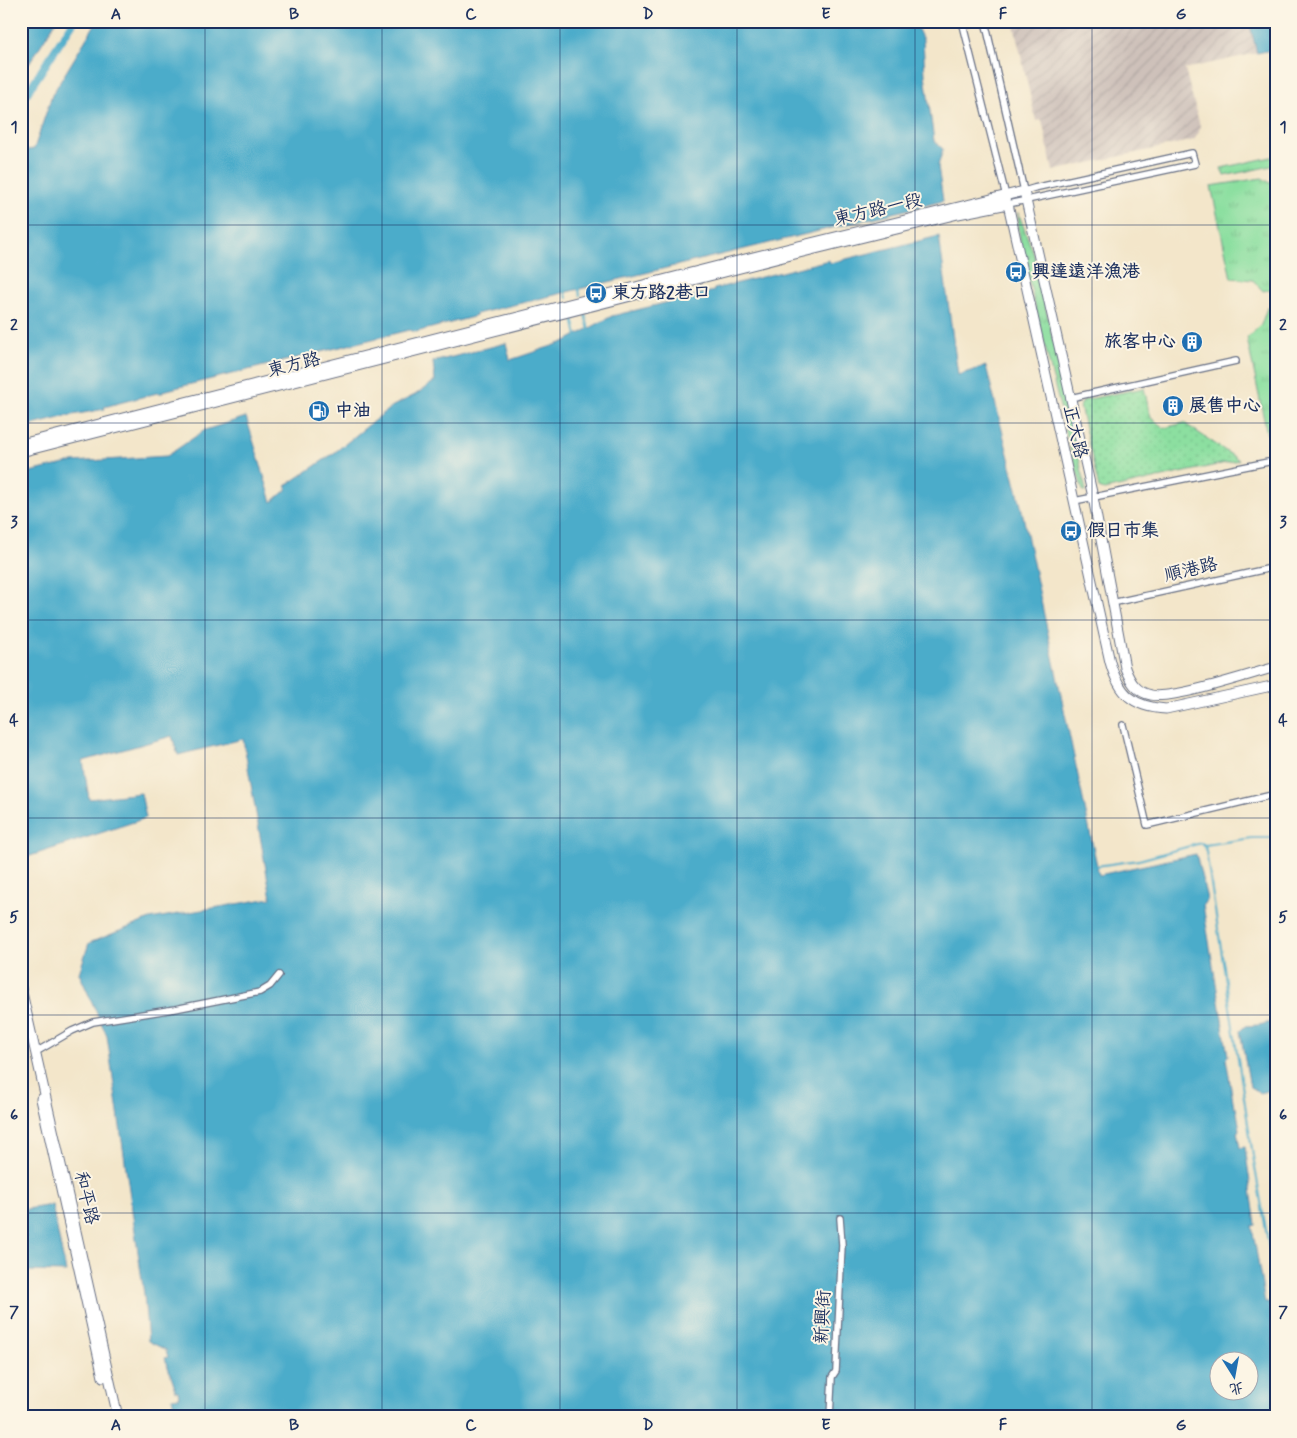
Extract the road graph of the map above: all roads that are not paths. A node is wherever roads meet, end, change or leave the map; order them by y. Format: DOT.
graph roads {
  1 [pos="985,21"];
  2 [pos="963,24"];
  3 [pos="1024,191"];
  4 [pos="1007,200"];
  5 [pos="1026,201"];
  6 [pos="573,306"];
  7 [pos="1236,361"];
  8 [pos="1070,398"];
  9 [pos="21,444"];
  10 [pos="21,452"];
  11 [pos="1268,462"];
  12 [pos="1093,497"];
  13 [pos="1074,501"];
  14 [pos="1276,567"];
  15 [pos="1112,603"];
  16 [pos="1276,667"];
  17 [pos="1276,685"];
  18 [pos="1123,725"];
  19 [pos="1276,794"];
  20 [pos="279,975"];
  21 [pos="21,988"];
  22 [pos="21,1011"];
  23 [pos="36,1052"];
  24 [pos="840,1218"];
  25 [pos="112,1417"];
  26 [pos="118,1417"];
  27 [pos="830,1417"];
  1 -- 2 [label="street"];
  1 -- 3 [label="street, 正大路"];
  2 -- 4 [label="street, 正大路"];
  3 -- 4 [label="main road, 東方路一段"];
  3 -- 5 [label="main road, 正大路"];
  3 -- 5 [label="street, 東方路一段"];
  4 -- 5 [label="street, 東方路一段"];
  4 -- 6 [label="main road, 東方路一段"];
  4 -- 13 [label="main road, 正大路"];
  5 -- 8 [label="main road, 正大路"];
  6 -- 9 [label="main road, 東方路"];
  6 -- 10 [label="main road, 東方路"];
  7 -- 8 [label="street"];
  8 -- 12 [label="main road, 正大路"];
  11 -- 12 [label="street"];
  12 -- 13 [label="street"];
  12 -- 15 [label="main road, 正大路"];
  13 -- 17 [label="main road, 正大路"];
  14 -- 15 [label="street, 順港路"];
  15 -- 16 [label="main road, 正大路"];
  18 -- 19 [label="street"];
  20 -- 23 [label="street"];
  21 -- 23 [label="main road, 和平路"];
  22 -- 25 [label="main road, 和平路"];
  23 -- 26 [label="main road, 和平路"];
  24 -- 27 [label="street, 新興街"];
}
